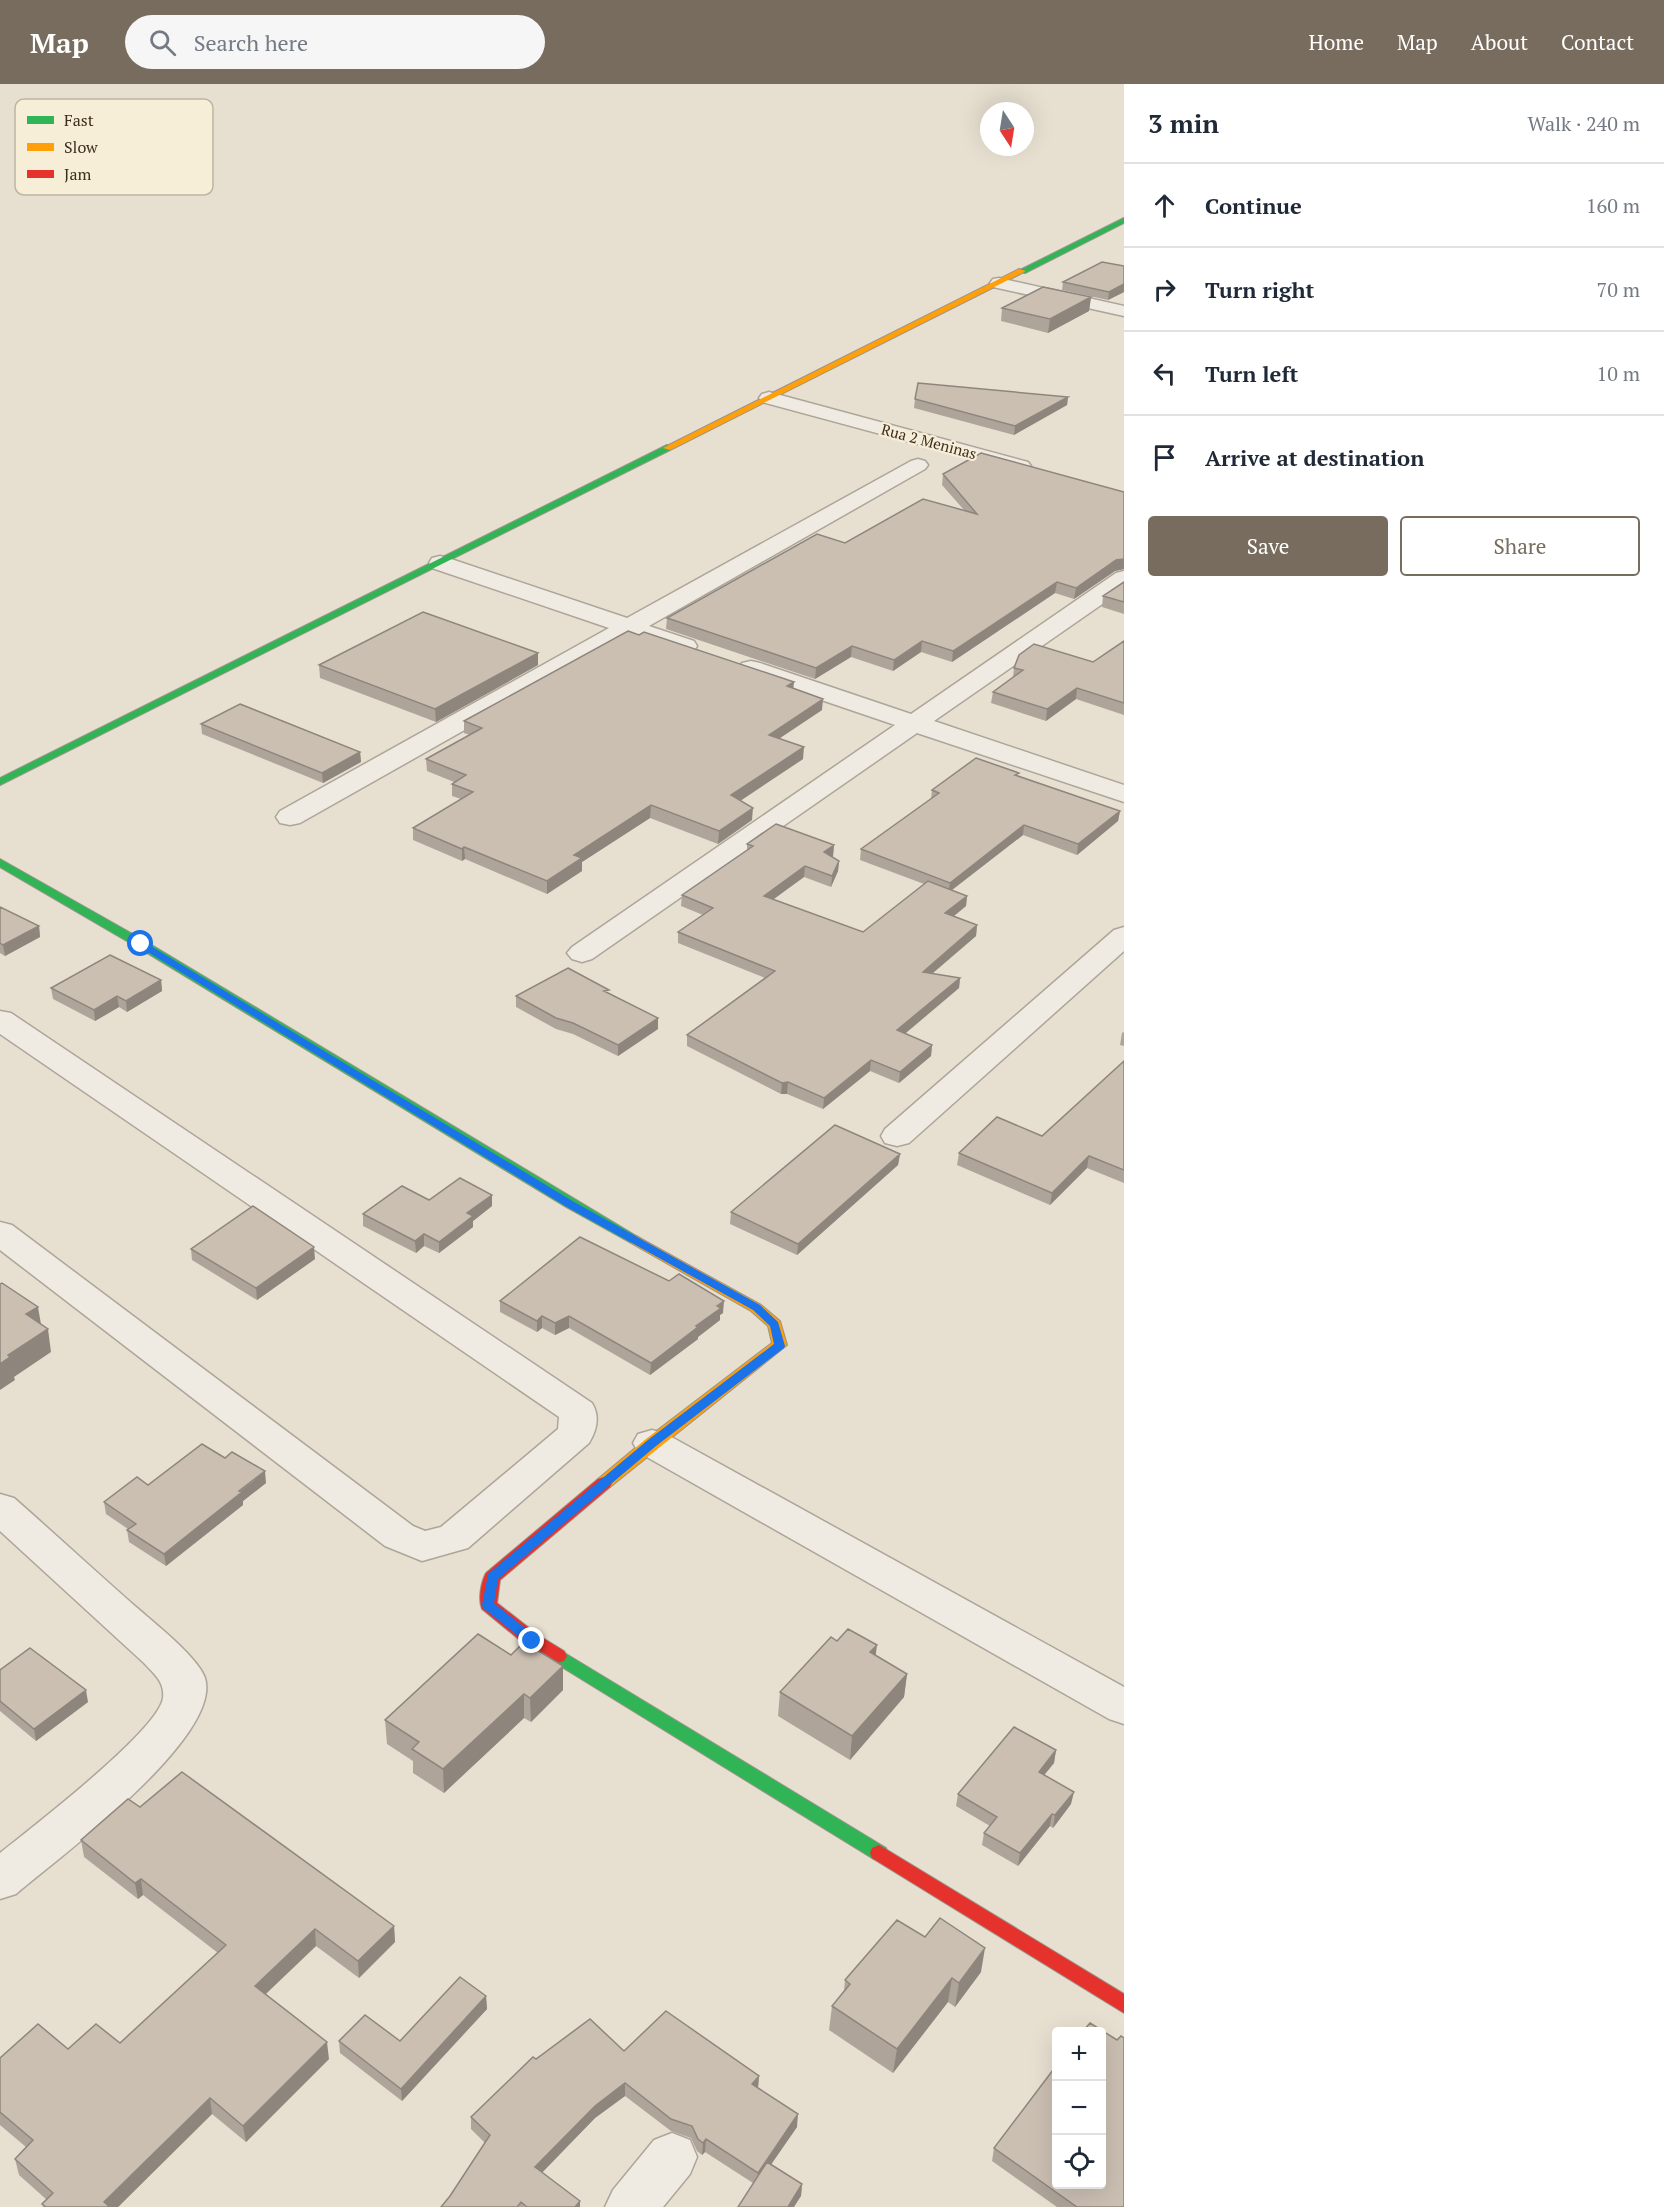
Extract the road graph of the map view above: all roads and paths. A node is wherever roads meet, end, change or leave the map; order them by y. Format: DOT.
graph roads {
  1 [pos="1123,221"];
  2 [pos="999,283"];
  3 [pos="1124,311"];
  4 [pos="769,398"];
  5 [pos="918,465"];
  6 [pos="1044,472"];
  7 [pos="440,563"];
  8 [pos="1124,578"];
  9 [pos="630,627"];
  10 [pos="914,723"];
  11 [pos="0,782"];
  12 [pos="1124,794"];
  13 [pos="290,817"];
  14 [pos="0,862"];
  15 [pos="1124,936"];
  16 [pos="582,953"];
  17 [pos="0,1020"];
  18 [pos="897,1136"];
  19 [pos="0,1233"];
  20 [pos="652,1443"];
  21 [pos="0,1508"];
  22 [pos="1124,1707"];
  23 [pos="0,1880"];
  24 [pos="1124,2004"];
  25 [pos="672,2157"];
  26 [pos="631,2207"];
  1 -- 2 [label="main road"];
  2 -- 3 [label="street"];
  2 -- 4 [label="main road"];
  4 -- 6 [label="street, Rua 2 Meninas"];
  4 -- 7 [label="main road"];
  5 -- 9 [label="street"];
  7 -- 9 [label="street"];
  7 -- 11 [label="main road"];
  8 -- 10 [label="street"];
  9 -- 10 [label="street"];
  9 -- 13 [label="street"];
  10 -- 12 [label="street"];
  10 -- 16 [label="street"];
  14 -- 20 [label="main road"];
  15 -- 18 [label="street"];
  17 -- 19 [label="street"];
  20 -- 22 [label="street"];
  20 -- 24 [label="main road"];
  21 -- 23 [label="street"];
  25 -- 26 [label="street"];
}
